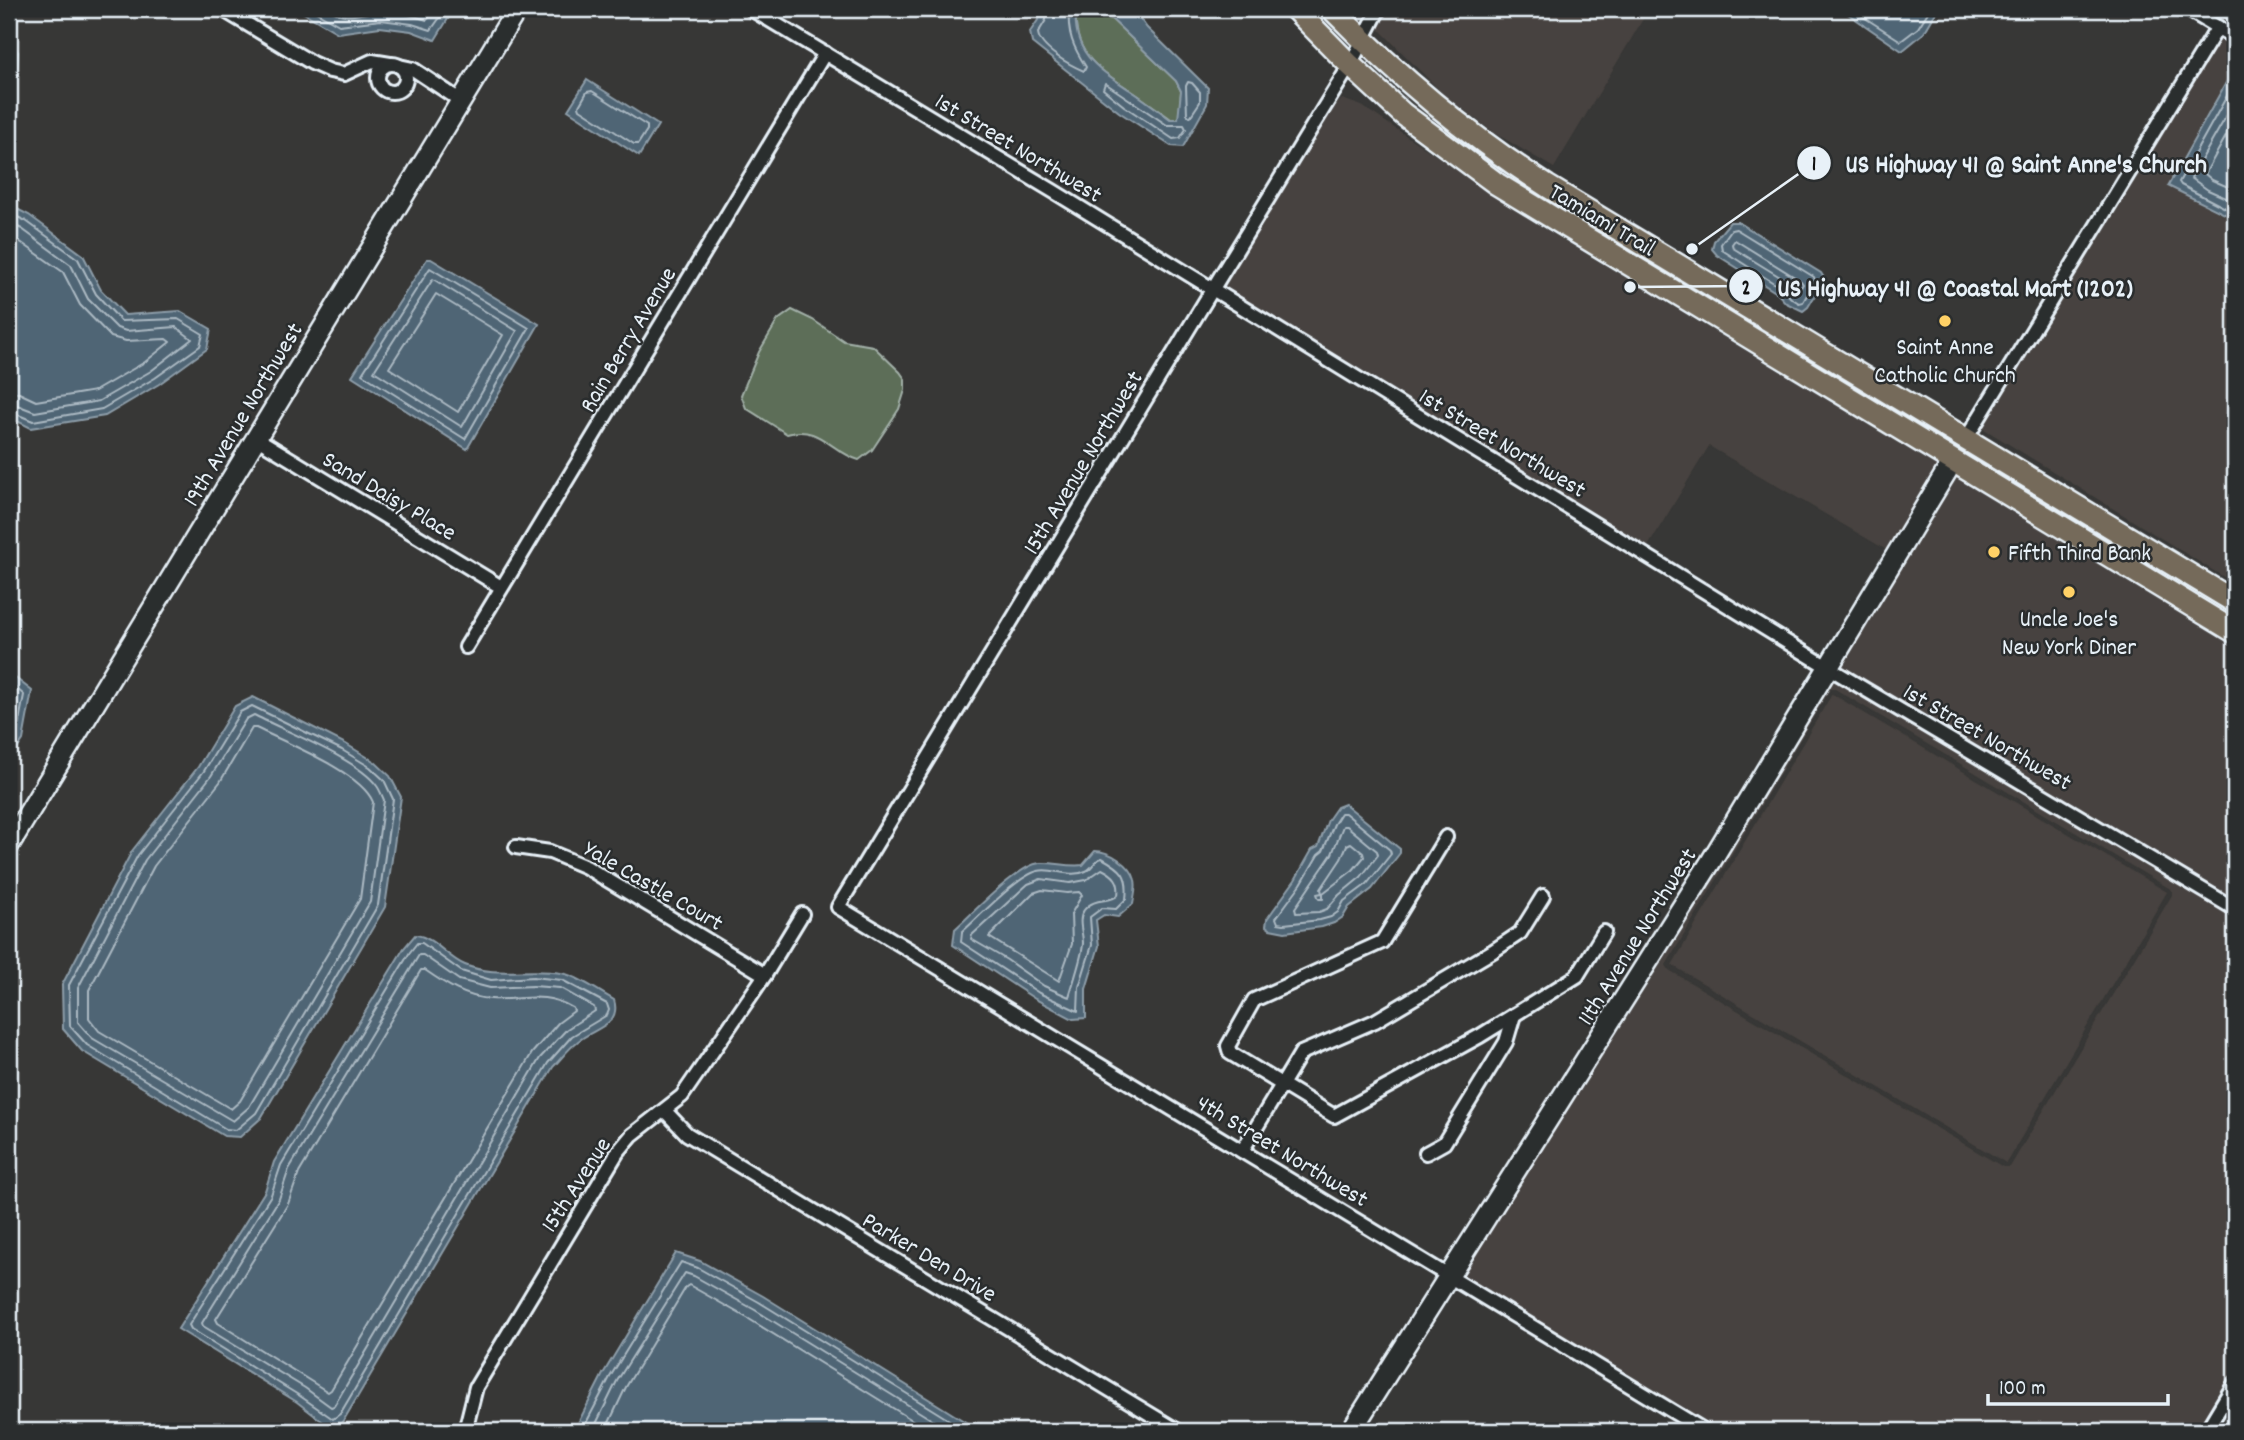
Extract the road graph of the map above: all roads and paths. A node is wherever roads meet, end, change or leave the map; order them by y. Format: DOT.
graph roads {
  1 [pos="222,9"];
  2 [pos="517,9"];
  3 [pos="751,9"];
  4 [pos="1295,9"];
  5 [pos="1332,9"];
  6 [pos="1379,9"];
  7 [pos="2187,9"];
  8 [pos="2218,27"];
  9 [pos="2235,38"];
  10 [pos="1363,40"];
  11 [pos="825,53"];
  12 [pos="395,65"];
  13 [pos="1350,65"];
  14 [pos="358,68"];
  15 [pos="427,78"];
  16 [pos="379,81"];
  17 [pos="404,84"];
  18 [pos="461,101"];
  19 [pos="1590,211"];
  20 [pos="1575,233"];
  21 [pos="1212,289"];
  22 [pos="1725,293"];
  23 [pos="1711,315"];
  24 [pos="1897,427"];
  25 [pos="256,438"];
  26 [pos="1966,439"];
  27 [pos="1993,455"];
  28 [pos="1953,461"];
  29 [pos="502,587"];
  30 [pos="2235,602"];
  31 [pos="2235,632"];
  32 [pos="466,647"];
  33 [pos="1829,668"];
  34 [pos="1446,837"];
  35 [pos="9,845"];
  36 [pos="516,846"];
  37 [pos="1544,896"];
  38 [pos="838,907"];
  39 [pos="2235,909"];
  40 [pos="802,914"];
  41 [pos="1604,932"];
  42 [pos="765,975"];
  43 [pos="1514,1014"];
  44 [pos="1282,1085"];
  45 [pos="665,1111"];
  46 [pos="1242,1151"];
  47 [pos="1426,1153"];
  48 [pos="1451,1276"];
  49 [pos="2235,1383"];
  50 [pos="465,1431"];
  51 [pos="1178,1431"];
  52 [pos="1351,1431"];
  53 [pos="1705,1431"];
  54 [pos="2208,1431"];
  1 -- 14 [label="street"];
  2 -- 18 [label="street, 19th Avenue Northwest"];
  3 -- 11 [label="street, 1st Street Northwest"];
  4 -- 13 [label="main road, Tamiami Trail"];
  5 -- 10 [label="main road, Tamiami Trail"];
  6 -- 10 [label="street, 15th Avenue Northwest"];
  7 -- 8 [label="street"];
  8 -- 9 [label="street"];
  8 -- 26 [label="street"];
  10 -- 13 [label="street, 15th Avenue Northwest"];
  10 -- 19 [label="main road, Tamiami Trail"];
  11 -- 21 [label="street, 1st Street Northwest"];
  11 -- 29 [label="street, Rain Berry Avenue"];
  12 -- 14 [label="street"];
  12 -- 15 [label="street"];
  12 -- 16 [label="street"];
  12 -- 17 [label="street"];
  13 -- 20 [label="main road, Tamiami Trail"];
  13 -- 21 [label="street, 15th Avenue Northwest"];
  14 -- 16 [label="street"];
  15 -- 17 [label="street"];
  15 -- 18 [label="street"];
  16 -- 17 [label="street"];
  18 -- 25 [label="street, 19th Avenue Northwest"];
  19 -- 20 [label="main road"];
  19 -- 22 [label="main road, Tamiami Trail"];
  20 -- 23 [label="main road, Tamiami Trail"];
  21 -- 33 [label="street, 1st Street Northwest"];
  21 -- 38 [label="street, 15th Avenue Northwest"];
  22 -- 23 [label="main road"];
  22 -- 26 [label="main road, Tamiami Trail"];
  23 -- 24 [label="main road, Tamiami Trail"];
  24 -- 26 [label="main road"];
  24 -- 28 [label="main road, Tamiami Trail"];
  25 -- 29 [label="street, Sand Daisy Place"];
  25 -- 35 [label="street, 19th Avenue Northwest"];
  26 -- 27 [label="main road, Tamiami Trail"];
  27 -- 28 [label="main road"];
  27 -- 30 [label="main road, Tamiami Trail"];
  28 -- 31 [label="main road, Tamiami Trail"];
  28 -- 33 [label="street, 11th Avenue Northwest"];
  29 -- 32 [label="street, Rain Berry Avenue"];
  33 -- 39 [label="street, 1st Street Northwest"];
  33 -- 48 [label="street, 11th Avenue Northwest"];
  34 -- 44 [label="street"];
  36 -- 42 [label="street, Yale Castle Court"];
  37 -- 44 [label="street"];
  38 -- 46 [label="street, 4th Street Northwest"];
  40 -- 42 [label="street, 15th Avenue"];
  41 -- 43 [label="street"];
  42 -- 45 [label="street, 15th Avenue"];
  43 -- 44 [label="street"];
  43 -- 47 [label="street"];
  44 -- 46 [label="street"];
  45 -- 50 [label="street, 15th Avenue"];
  45 -- 51 [label="street, Parker Den Drive"];
  46 -- 48 [label="street, 4th Street Northwest"];
  48 -- 52 [label="street, 11th Avenue Northwest"];
  48 -- 53 [label="street, 4th Street Northwest"];
  49 -- 54 [label="street"];
}
